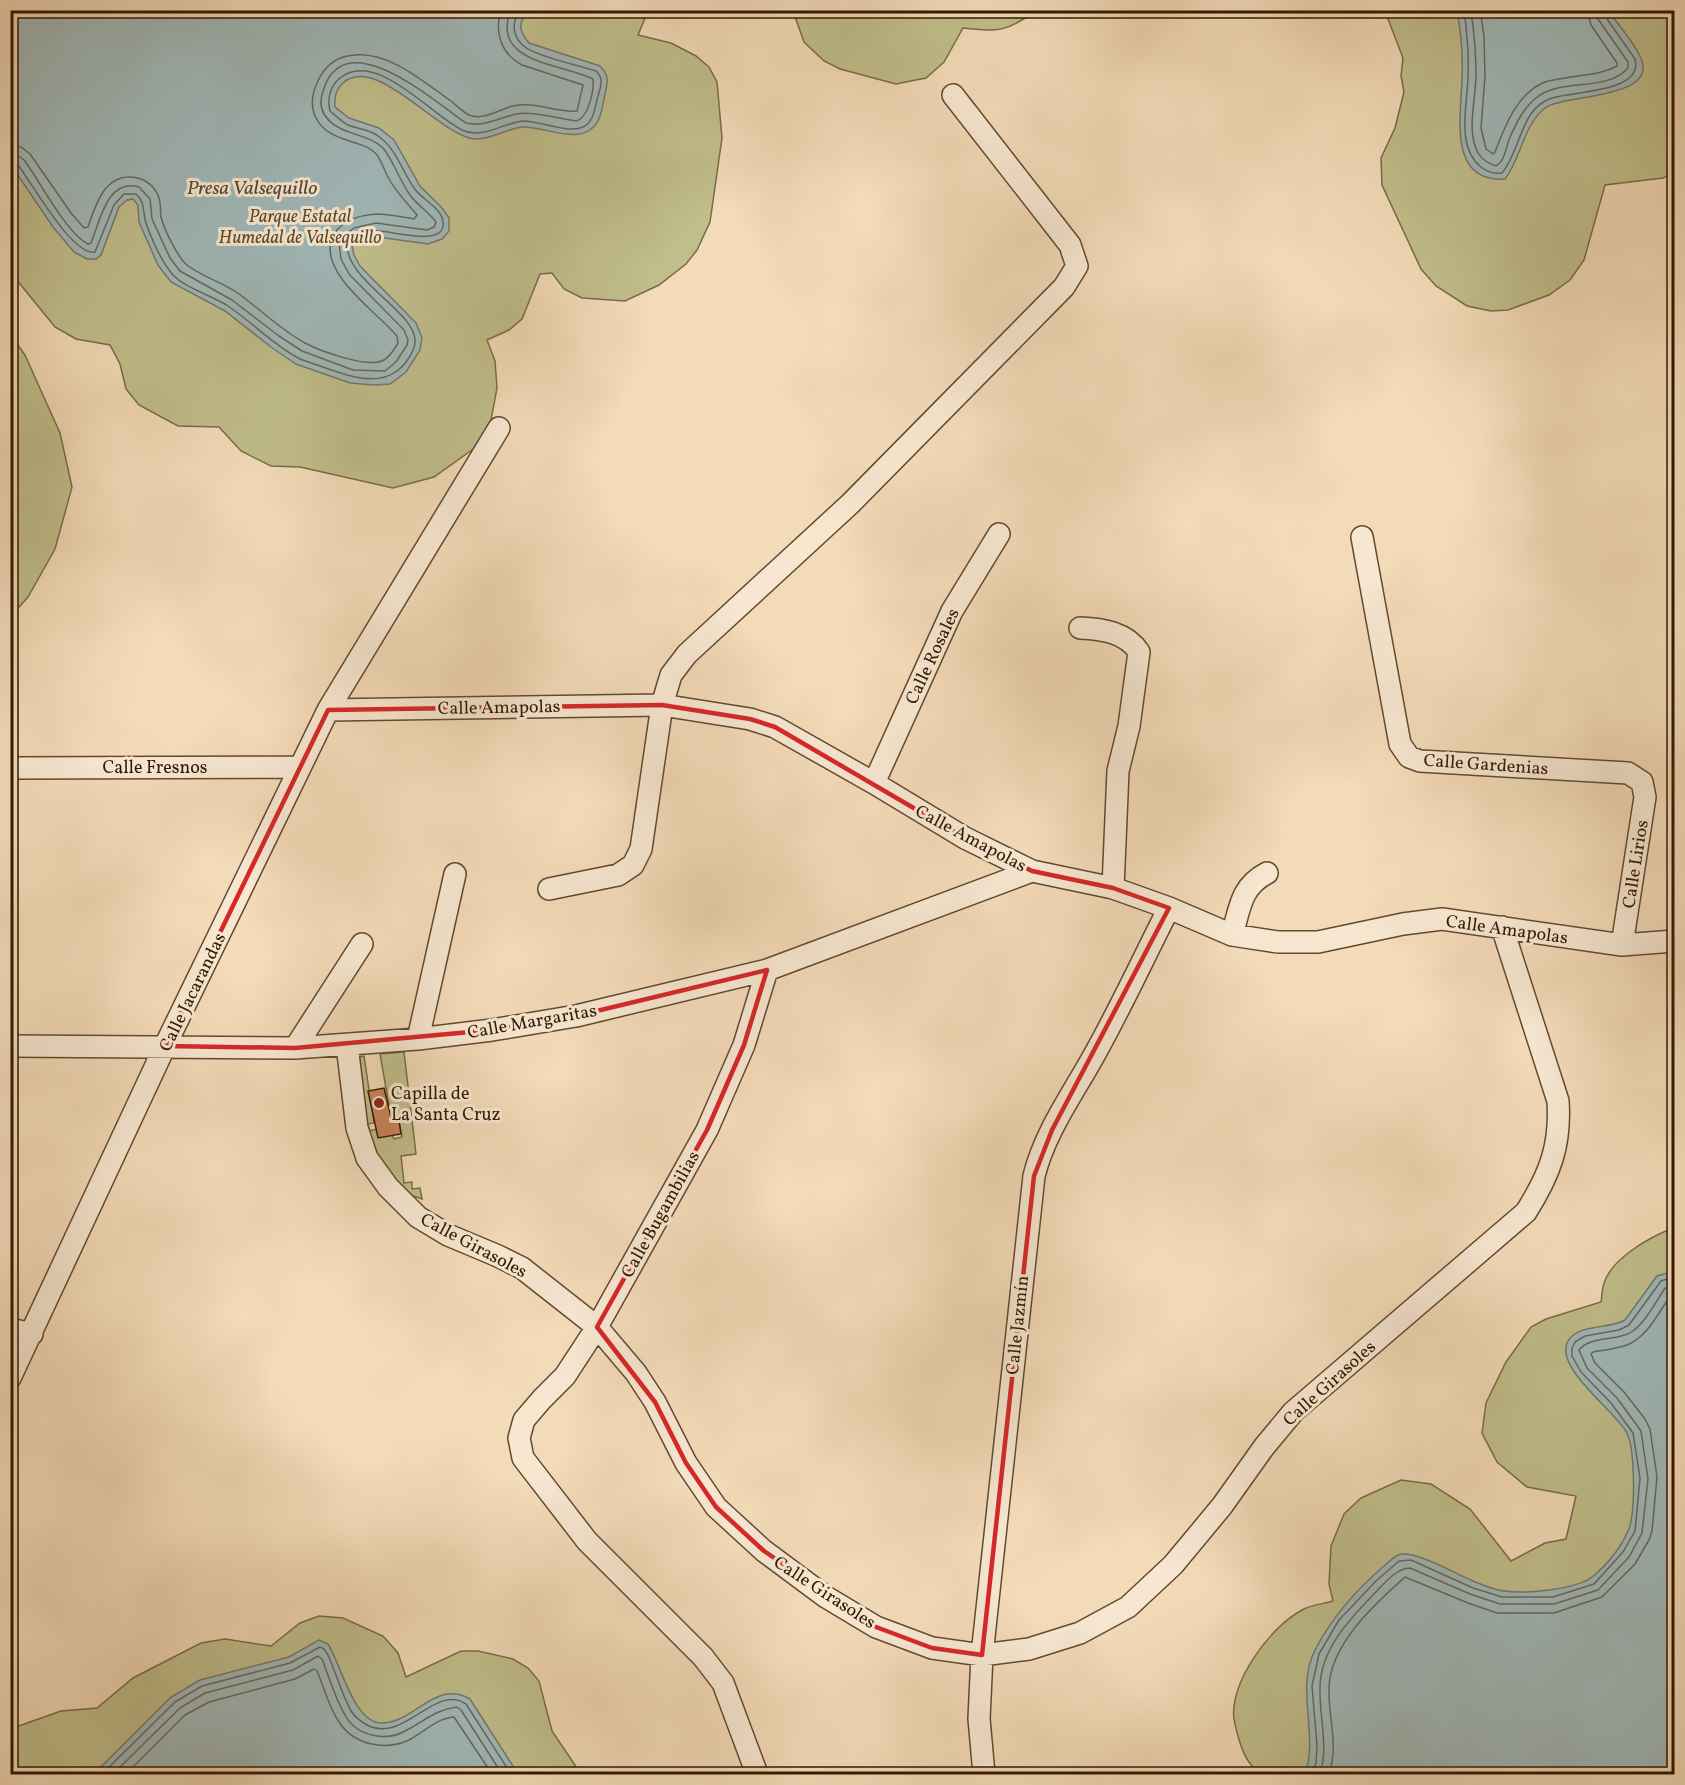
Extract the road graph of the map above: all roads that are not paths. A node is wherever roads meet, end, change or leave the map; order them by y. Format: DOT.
graph roads {
  1 [pos="953,95"];
  2 [pos="499,428"];
  3 [pos="999,534"];
  4 [pos="1362,537"];
  5 [pos="1080,628"];
  6 [pos="662,705"];
  7 [pos="328,710"];
  8 [pos="300,767"];
  9 [pos="10,768"];
  10 [pos="1642,782"];
  11 [pos="874,783"];
  12 [pos="1032,871"];
  13 [pos="1266,873"];
  14 [pos="454,874"];
  15 [pos="1113,888"];
  16 [pos="549,889"];
  17 [pos="1169,908"];
  18 [pos="1502,927"];
  19 [pos="1232,935"];
  20 [pos="1674,941"];
  21 [pos="362,944"];
  22 [pos="1622,945"];
  23 [pos="767,970"];
  24 [pos="418,1039"];
  25 [pos="347,1045"];
  26 [pos="10,1046"];
  27 [pos="165,1046"];
  28 [pos="295,1048"];
  29 [pos="597,1327"];
  30 [pos="10,1329"];
  31 [pos="32,1334"];
  32 [pos="10,1378"];
  33 [pos="982,1655"];
  34 [pos="757,1774"];
  35 [pos="984,1774"];
  1 -- 6 [label="street"];
  2 -- 7 [label="street, Calle Jacarandas"];
  3 -- 11 [label="street, Calle Rosales"];
  4 -- 10 [label="street, Calle Gardenias"];
  5 -- 15 [label="street"];
  6 -- 7 [label="street, Calle Amapolas"];
  6 -- 11 [label="street, Calle Amapolas"];
  6 -- 16 [label="street"];
  7 -- 8 [label="street, Calle Jacarandas"];
  8 -- 9 [label="street, Calle Fresnos"];
  8 -- 27 [label="street, Calle Jacarandas"];
  10 -- 22 [label="street, Calle Lirios"];
  11 -- 12 [label="street, Calle Amapolas"];
  12 -- 15 [label="street, Calle Amapolas"];
  12 -- 23 [label="street, Calle Margaritas"];
  13 -- 19 [label="street"];
  14 -- 24 [label="street"];
  15 -- 17 [label="street, Calle Amapolas"];
  17 -- 19 [label="street, Calle Amapolas"];
  17 -- 33 [label="street, Calle Jazmín"];
  18 -- 19 [label="street, Calle Amapolas"];
  18 -- 22 [label="street, Calle Amapolas"];
  18 -- 33 [label="street, Calle Girasoles"];
  20 -- 22 [label="street, Calle Amapolas"];
  21 -- 28 [label="street"];
  23 -- 24 [label="street, Calle Margaritas"];
  23 -- 29 [label="street, Calle Bugambilias"];
  24 -- 25 [label="street, Calle Margaritas"];
  25 -- 28 [label="street, Calle Margaritas"];
  25 -- 29 [label="street, Calle Girasoles"];
  26 -- 27 [label="street, Calle Margaritas"];
  27 -- 28 [label="street, Calle Margaritas"];
  27 -- 31 [label="street, Calle Jacarandas"];
  29 -- 33 [label="street, Calle Girasoles"];
  29 -- 34 [label="street, Calle Bugambilias"];
  30 -- 31 [label="street"];
  31 -- 32 [label="street, Calle Jacarandas"];
  33 -- 35 [label="street, Calle Jazmín"];
}
